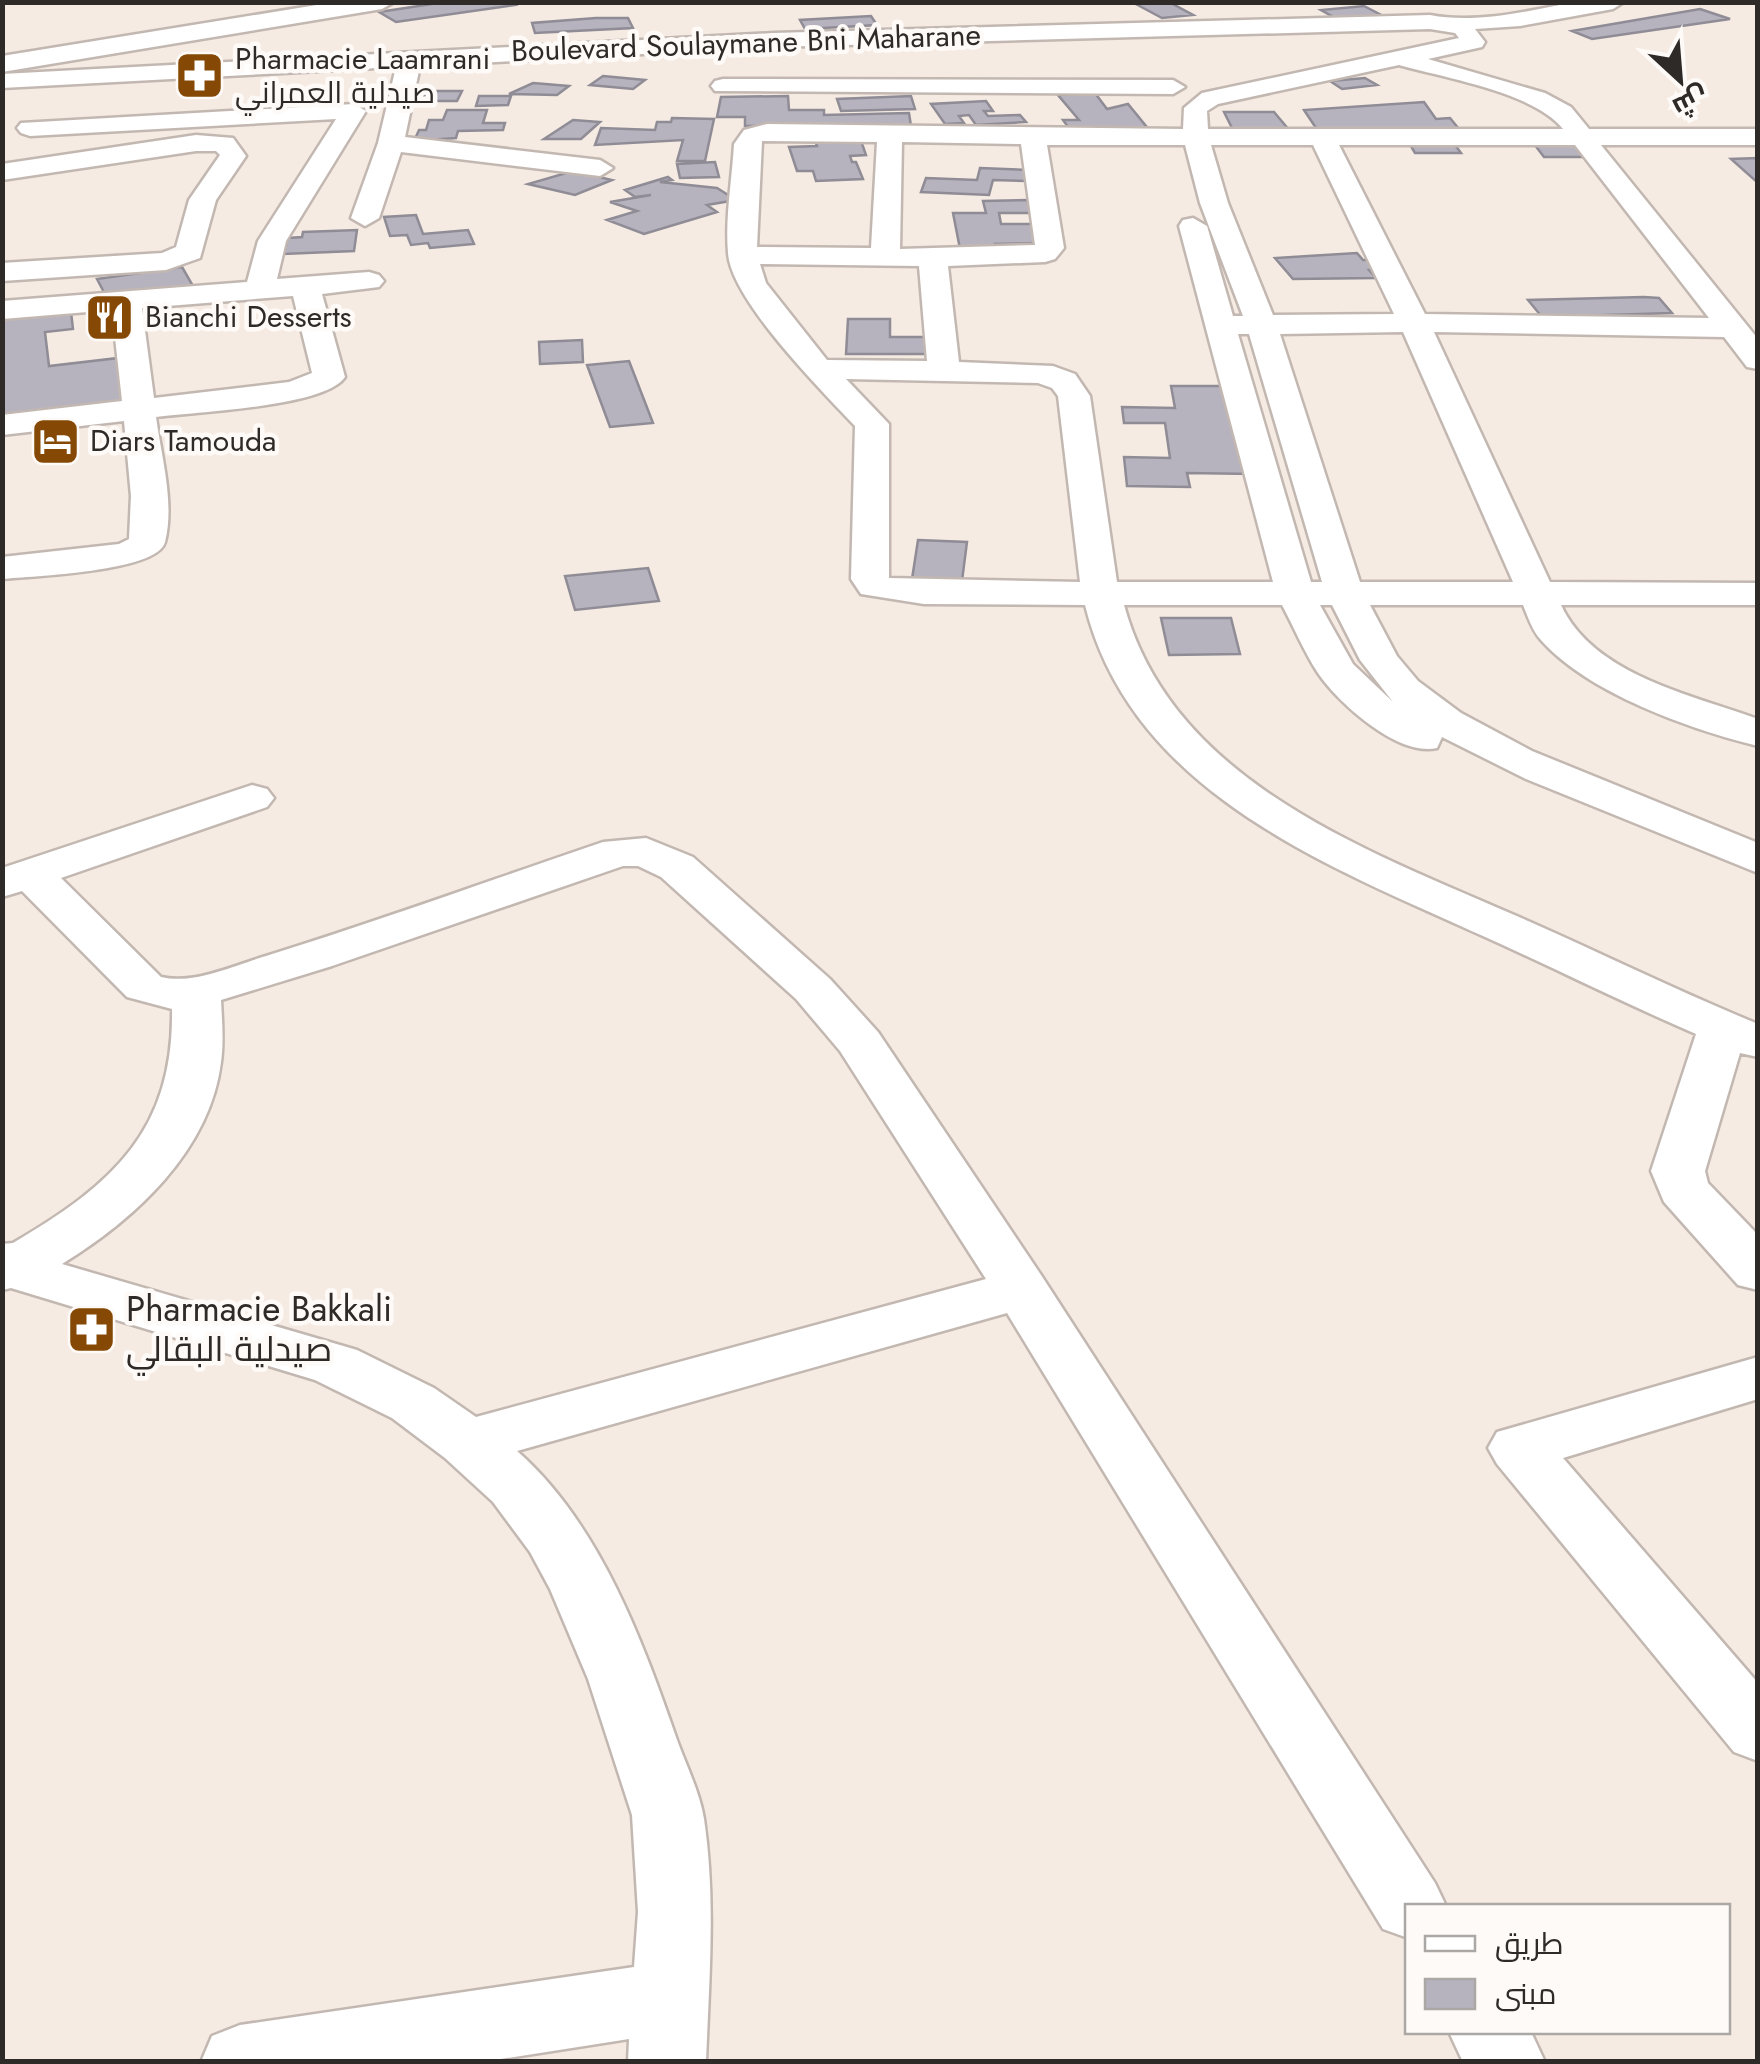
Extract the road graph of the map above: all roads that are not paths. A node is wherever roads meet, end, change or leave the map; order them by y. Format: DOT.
graph roads {
  1 [pos="278,2"];
  2 [pos="316,2"];
  3 [pos="370,2"];
  4 [pos="382,2"];
  5 [pos="1613,2"];
  6 [pos="1440,23"];
  7 [pos="1240,27"];
  8 [pos="2,42"];
  9 [pos="81,51"];
  10 [pos="2,57"];
  11 [pos="410,57"];
  12 [pos="1402,58"];
  13 [pos="365,59"];
  14 [pos="114,73"];
  15 [pos="2,80"];
  16 [pos="723,86"];
  17 [pos="1172,88"];
  18 [pos="354,112"];
  19 [pos="2,116"];
  20 [pos="30,128"];
  21 [pos="890,134"];
  22 [pos="1321,135"];
  23 [pos="1184,136"];
  24 [pos="1758,136"];
  25 [pos="1032,137"];
  26 [pos="1584,137"];
  27 [pos="391,143"];
  28 [pos="64,146"];
  29 [pos="600,168"];
  30 [pos="2,172"];
  31 [pos="365,218"];
  32 [pos="742,255"];
  33 [pos="885,258"];
  34 [pos="933,258"];
  35 [pos="4,273"];
  36 [pos="369,281"];
  37 [pos="305,284"];
  38 [pos="260,287"];
  39 [pos="126,299"];
  40 [pos="2,310"];
  41 [pos="1414,323"];
  42 [pos="1221,325"];
  43 [pos="1262,325"];
  44 [pos="1732,328"];
  45 [pos="1758,360"];
  46 [pos="818,369"];
  47 [pos="944,370"];
  48 [pos="140,410"];
  49 [pos="2,425"];
  50 [pos="2,568"];
  51 [pos="1099,592"];
  52 [pos="1347,593"];
  53 [pos="1534,593"];
  54 [pos="1294,594"];
  55 [pos="1758,594"];
  56 [pos="1758,734"];
  57 [pos="252,798"];
  58 [pos="1758,860"];
  59 [pos="16,877"];
  60 [pos="1758,890"];
  61 [pos="196,991"];
  62 [pos="1740,1036"];
  63 [pos="5,1267"];
  64 [pos="1758,1271"];
  65 [pos="1021,1288"];
  66 [pos="1758,1378"];
  67 [pos="467,1442"];
  68 [pos="1758,1732"];
  69 [pos="1408,1904"];
  70 [pos="669,2029"];
  71 [pos="1489,2034"];
  72 [pos="240,2062"];
  73 [pos="1506,2062"];
  1 -- 8 [label="highway"];
  2 -- 10 [label="highway"];
  3 -- 10 [label="highway"];
  4 -- 9 [label="highway"];
  5 -- 6 [label="street, Boulevard Soulaymane Bni Maharane"];
  6 -- 7 [label="street, Boulevard Soulaymane Bni Maharane"];
  6 -- 12 [label="street"];
  7 -- 11 [label="street, Boulevard Soulaymane Bni Maharane"];
  7 -- 17 [label="street"];
  9 -- 10 [label="highway"];
  9 -- 14 [label="highway"];
  11 -- 13 [label="street, Boulevard Soulaymane Bni Maharane"];
  11 -- 27 [label="street"];
  12 -- 23 [label="street"];
  12 -- 26 [label="street"];
  13 -- 14 [label="street, Boulevard Soulaymane Bni Maharane"];
  13 -- 18 [label="street"];
  14 -- 15 [label="street, Boulevard Soulaymane Bni Maharane"];
  16 -- 17 [label="street"];
  17 -- 23 [label="street"];
  18 -- 20 [label="street"];
  18 -- 38 [label="street"];
  19 -- 20 [label="street"];
  20 -- 28 [label="street"];
  21 -- 25 [label="street"];
  21 -- 32 [label="street"];
  21 -- 33 [label="street"];
  22 -- 23 [label="street"];
  22 -- 26 [label="street"];
  22 -- 41 [label="street"];
  23 -- 25 [label="street"];
  23 -- 42 [label="street"];
  23 -- 43 [label="street"];
  24 -- 26 [label="street"];
  25 -- 34 [label="street"];
  26 -- 44 [label="street"];
  27 -- 29 [label="street"];
  27 -- 31 [label="street"];
  30 -- 35 [label="street"];
  32 -- 33 [label="street"];
  32 -- 46 [label="street"];
  33 -- 34 [label="street"];
  34 -- 47 [label="street"];
  36 -- 37 [label="street"];
  37 -- 38 [label="street"];
  37 -- 48 [label="street"];
  38 -- 39 [label="street"];
  39 -- 40 [label="street"];
  39 -- 48 [label="street"];
  41 -- 43 [label="street"];
  41 -- 44 [label="street"];
  41 -- 53 [label="street"];
  42 -- 43 [label="street"];
  42 -- 54 [label="street"];
  43 -- 52 [label="street"];
  44 -- 45 [label="street"];
  46 -- 47 [label="street"];
  46 -- 51 [label="street"];
  47 -- 51 [label="street"];
  48 -- 49 [label="street"];
  48 -- 50 [label="street"];
  51 -- 54 [label="street"];
  51 -- 62 [label="street"];
  52 -- 53 [label="street"];
  52 -- 54 [label="street"];
  52 -- 58 [label="street"];
  53 -- 55 [label="street"];
  53 -- 56 [label="street"];
  54 -- 60 [label="street"];
  57 -- 59 [label="street"];
  59 -- 61 [label="street"];
  61 -- 63 [label="street"];
  61 -- 65 [label="street"];
  62 -- 64 [label="street"];
  63 -- 67 [label="street"];
  65 -- 67 [label="street"];
  65 -- 69 [label="street"];
  66 -- 68 [label="street"];
  67 -- 70 [label="street"];
  70 -- 72 [label="street"];
  71 -- 73 [label="street"];
}
